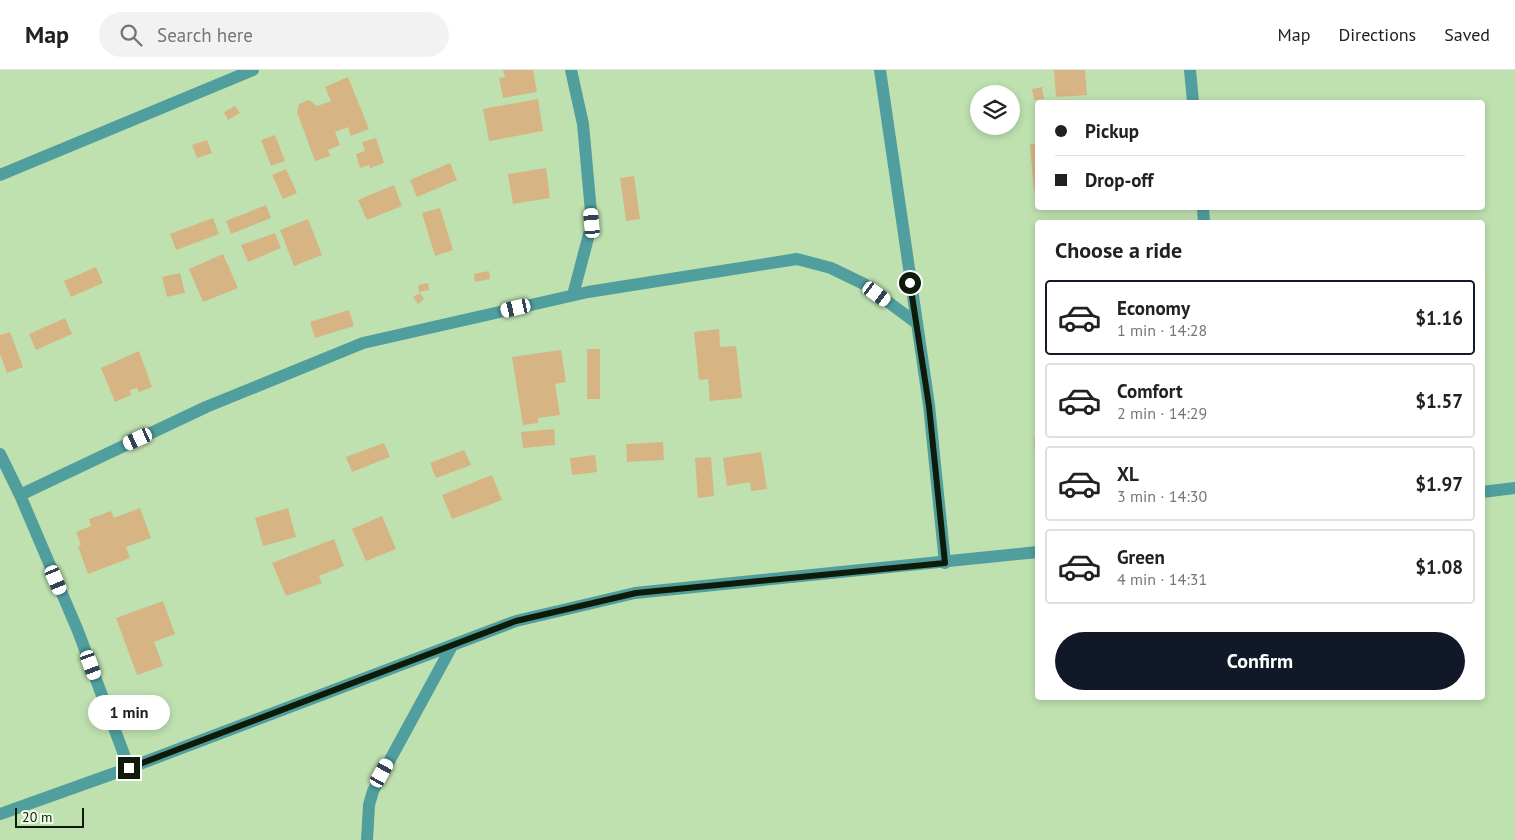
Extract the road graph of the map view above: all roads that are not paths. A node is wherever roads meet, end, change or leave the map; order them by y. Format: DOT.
graph roads {
  1 [pos="571,70"];
  2 [pos="880,70"];
  3 [pos="1190,70"];
  4 [pos="247,71"];
  5 [pos="1193,100"];
  6 [pos="0,175"];
  7 [pos="573,295"];
  8 [pos="915,322"];
  9 [pos="0,454"];
  10 [pos="1515,488"];
  11 [pos="1485,492"];
  12 [pos="20,495"];
  13 [pos="1035,552"];
  14 [pos="945,563"];
  15 [pos="452,646"];
  16 [pos="129,768"];
  17 [pos="0,814"];
  18 [pos="367,840"];
  1 -- 7 [label="street"];
  2 -- 8 [label="street"];
  3 -- 5 [label="street"];
  4 -- 6 [label="street"];
  7 -- 8 [label="street"];
  7 -- 12 [label="street"];
  8 -- 14 [label="street"];
  9 -- 12 [label="street"];
  10 -- 11 [label="street"];
  12 -- 16 [label="street"];
  13 -- 14 [label="street"];
  14 -- 15 [label="street"];
  15 -- 16 [label="street"];
  15 -- 18 [label="street"];
  16 -- 17 [label="street"];
}
